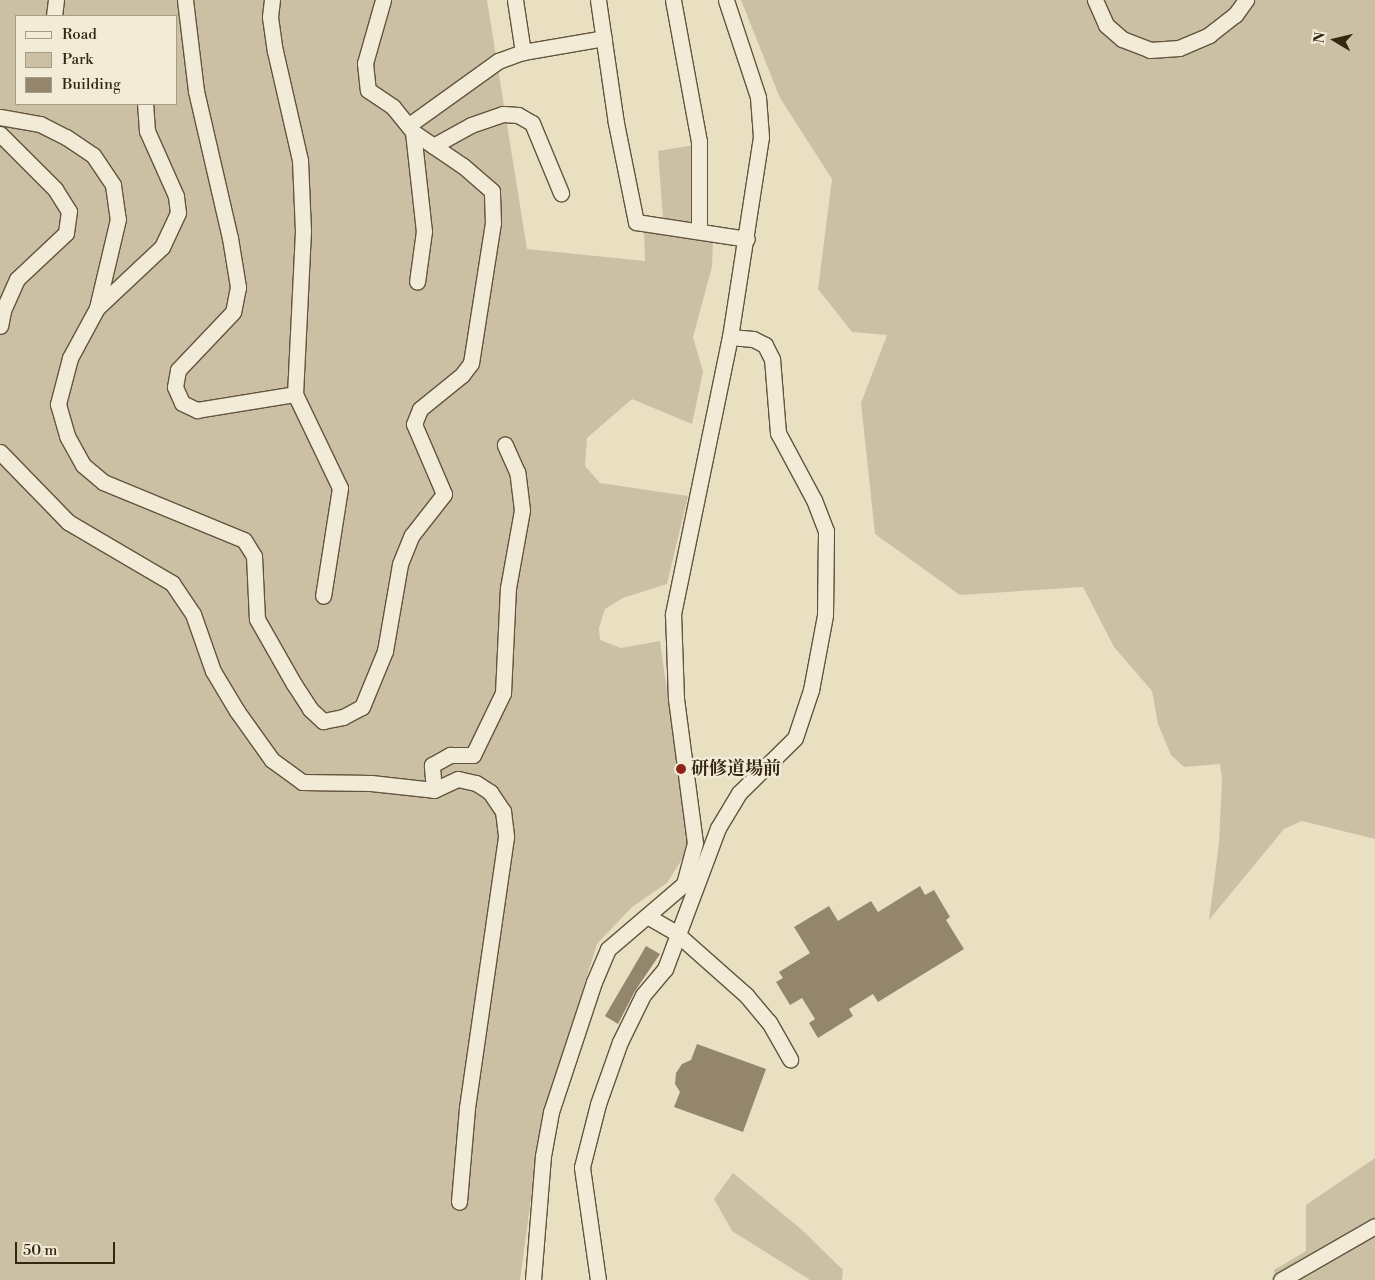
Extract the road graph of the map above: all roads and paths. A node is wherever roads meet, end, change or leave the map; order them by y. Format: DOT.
graph roads {
  1 [pos="56,0"];
  2 [pos="185,0"];
  3 [pos="272,0"];
  4 [pos="383,0"];
  5 [pos="515,0"];
  6 [pos="598,0"];
  7 [pos="672,0"];
  8 [pos="726,0"];
  9 [pos="1095,0"];
  10 [pos="1246,0"];
  11 [pos="54,15"];
  12 [pos="604,38"];
  13 [pos="523,52"];
  14 [pos="145,105"];
  15 [pos="0,118"];
  16 [pos="411,129"];
  17 [pos="0,134"];
  18 [pos="433,146"];
  19 [pos="561,193"];
  20 [pos="699,231"];
  21 [pos="747,239"];
  22 [pos="417,282"];
  23 [pos="97,308"];
  24 [pos="0,326"];
  25 [pos="730,337"];
  26 [pos="295,394"];
  27 [pos="505,445"];
  28 [pos="0,452"];
  29 [pos="323,596"];
  30 [pos="434,790"];
  31 [pos="647,916"];
  32 [pos="676,933"];
  33 [pos="790,1059"];
  34 [pos="459,1202"];
  35 [pos="1375,1226"];
  36 [pos="533,1280"];
  37 [pos="598,1280"];
  38 [pos="1282,1280"];
  1 -- 11 [label="street"];
  2 -- 26 [label="street"];
  3 -- 26 [label="street"];
  4 -- 16 [label="street"];
  5 -- 13 [label="street"];
  6 -- 12 [label="street"];
  7 -- 20 [label="street"];
  8 -- 21 [label="street"];
  9 -- 10 [label="street"];
  12 -- 13 [label="street"];
  12 -- 20 [label="street"];
  13 -- 16 [label="street"];
  14 -- 23 [label="street"];
  15 -- 23 [label="street"];
  16 -- 18 [label="street"];
  16 -- 22 [label="street"];
  17 -- 24 [label="street"];
  18 -- 19 [label="street"];
  18 -- 23 [label="street"];
  20 -- 21 [label="street"];
  21 -- 25 [label="street"];
  25 -- 31 [label="street"];
  25 -- 32 [label="street"];
  26 -- 29 [label="street"];
  27 -- 30 [label="street"];
  28 -- 30 [label="street"];
  30 -- 34 [label="street"];
  31 -- 32 [label="street"];
  31 -- 36 [label="street"];
  32 -- 33 [label="street"];
  32 -- 37 [label="street"];
  35 -- 38 [label="street"];
}
